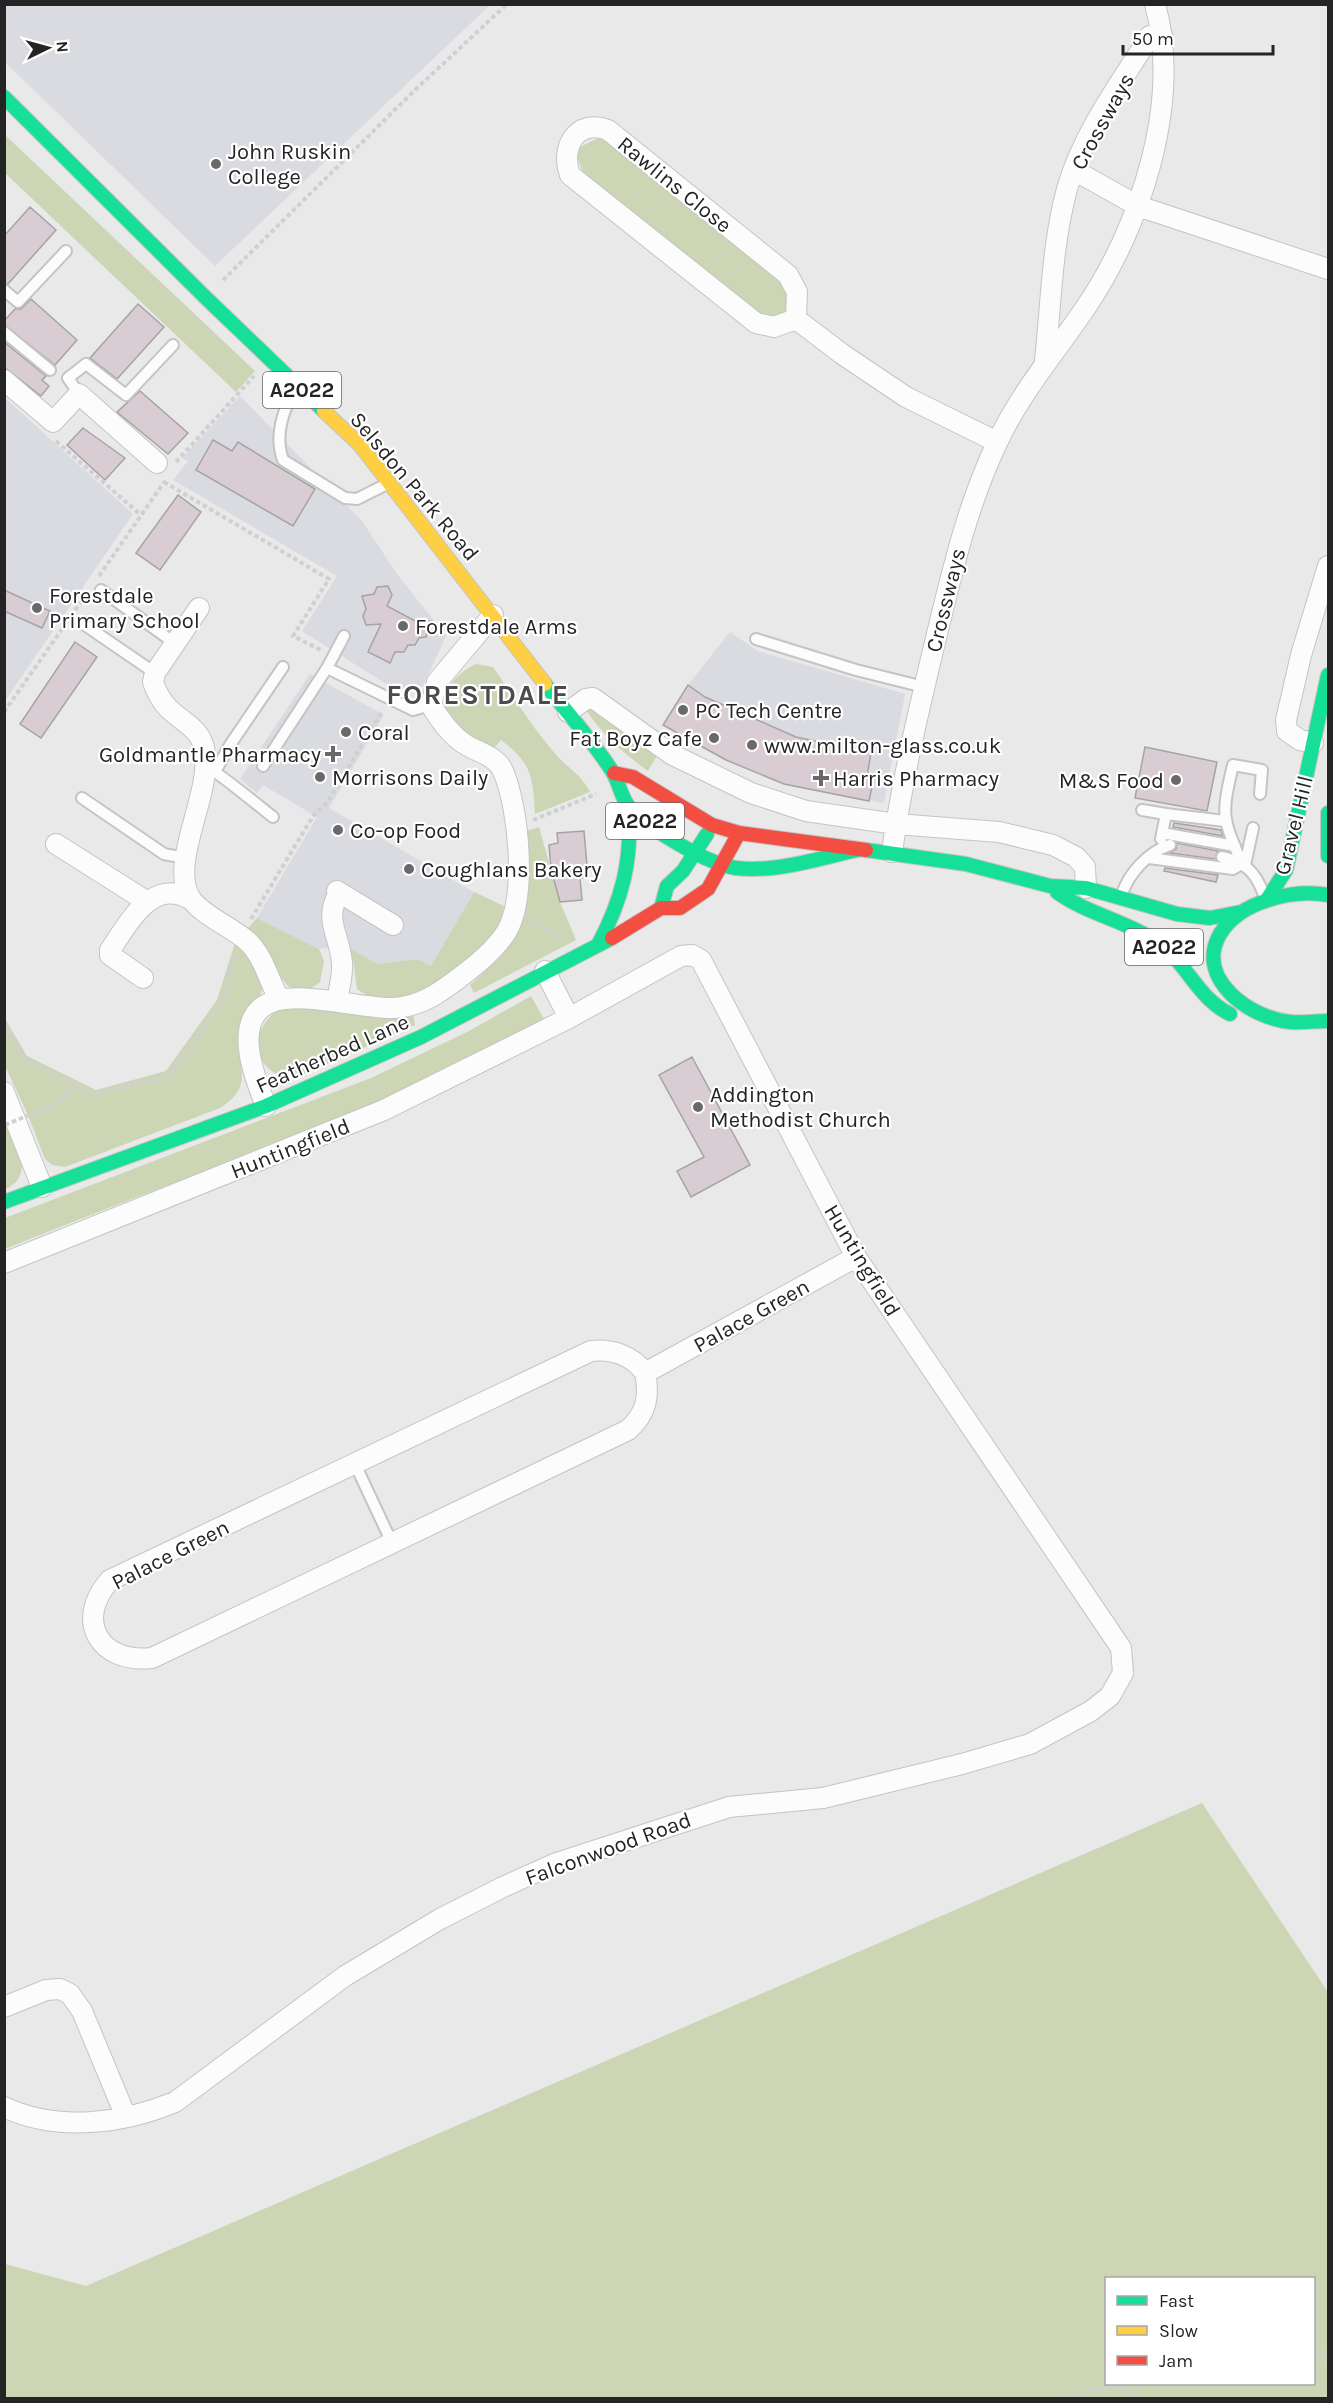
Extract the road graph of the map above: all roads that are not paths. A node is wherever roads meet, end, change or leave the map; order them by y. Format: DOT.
graph roads {
  1 [pos="1155,4"];
  2 [pos="1162,35"];
  3 [pos="4,97"];
  4 [pos="1074,170"];
  5 [pos="1138,206"];
  6 [pos="66,251"];
  7 [pos="1329,269"];
  8 [pos="4,290"];
  9 [pos="796,319"];
  10 [pos="4,332"];
  11 [pos="173,345"];
  12 [pos="1044,363"];
  13 [pos="50,370"];
  14 [pos="4,380"];
  15 [pos="298,386"];
  16 [pos="79,394"];
  17 [pos="997,442"];
  18 [pos="166,467"];
  19 [pos="390,483"];
  20 [pos="1329,566"];
  21 [pos="101,591"];
  22 [pos="199,609"];
  23 [pos="493,615"];
  24 [pos="82,623"];
  25 [pos="344,636"];
  26 [pos="756,639"];
  27 [pos="176,644"];
  28 [pos="283,667"];
  29 [pos="327,668"];
  30 [pos="155,673"];
  31 [pos="1329,675"];
  32 [pos="924,687"];
  33 [pos="431,705"];
  34 [pos="568,712"];
  35 [pos="1306,742"];
  36 [pos="263,766"];
  37 [pos="211,769"];
  38 [pos="614,773"];
  39 [pos="1260,794"];
  40 [pos="82,798"];
  41 [pos="628,808"];
  42 [pos="1142,810"];
  43 [pos="1329,813"];
  44 [pos="1166,814"];
  45 [pos="273,817"];
  46 [pos="1225,821"];
  47 [pos="896,824"];
  48 [pos="712,825"];
  49 [pos="1253,828"];
  50 [pos="739,833"];
  51 [pos="1162,833"];
  52 [pos="56,844"];
  53 [pos="1235,846"];
  54 [pos="858,850"];
  55 [pos="892,852"];
  56 [pos="696,853"];
  57 [pos="1329,856"];
  58 [pos="1222,857"];
  59 [pos="185,858"];
  60 [pos="1149,858"];
  61 [pos="1244,865"];
  62 [pos="722,866"];
  63 [pos="1050,886"];
  64 [pos="1086,888"];
  65 [pos="1329,895"];
  66 [pos="1121,897"];
  67 [pos="192,900"];
  68 [pos="146,901"];
  69 [pos="1266,901"];
  70 [pos="661,908"];
  71 [pos="1241,912"];
  72 [pos="393,925"];
  73 [pos="598,945"];
  74 [pos="545,971"];
  75 [pos="143,978"];
  76 [pos="279,999"];
  77 [pos="337,1001"];
  78 [pos="569,1018"];
  79 [pos="1266,1018"];
  80 [pos="1329,1021"];
  81 [pos="4,1092"];
  82 [pos="266,1106"];
  83 [pos="42,1187"];
  84 [pos="4,1202"];
  85 [pos="856,1257"];
  86 [pos="4,1263"];
  87 [pos="645,1373"];
  88 [pos="356,1464"];
  89 [pos="392,1543"];
  90 [pos="1123,1673"];
  91 [pos="4,2007"];
  92 [pos="4,2107"];
  93 [pos="126,2117"];
  1 -- 2 [label="street, Crossways"];
  2 -- 4 [label="street, Crossways"];
  2 -- 5 [label="street, Crossways"];
  3 -- 15 [label="main road, Selsdon Park Road / A2022"];
  4 -- 5 [label="street"];
  4 -- 12 [label="street, Crossways"];
  5 -- 7 [label="street"];
  5 -- 12 [label="street, Crossways"];
  6 -- 8 [label="lane"];
  9 -- 9 [label="street, Rawlins Close"];
  9 -- 17 [label="street"];
  10 -- 13 [label="lane"];
  11 -- 16 [label="lane"];
  12 -- 17 [label="street, Crossways"];
  14 -- 16 [label="street"];
  15 -- 19 [label="main road, Selsdon Park Road / A2022"];
  15 -- 19 [label="lane"];
  16 -- 18 [label="street"];
  17 -- 32 [label="street, Crossways"];
  19 -- 23 [label="main road, Selsdon Park Road / A2022"];
  20 -- 35 [label="street, Gravel Hill"];
  21 -- 27 [label="lane"];
  22 -- 27 [label="street"];
  23 -- 33 [label="street"];
  23 -- 34 [label="main road, Selsdon Park Road / A2022"];
  24 -- 30 [label="lane"];
  25 -- 29 [label="lane"];
  26 -- 32 [label="lane"];
  27 -- 30 [label="street"];
  28 -- 37 [label="lane"];
  29 -- 33 [label="lane"];
  29 -- 36 [label="lane"];
  30 -- 37 [label="street"];
  31 -- 35 [label="main road, Gravel Hill"];
  32 -- 47 [label="street, Crossways"];
  33 -- 77 [label="street"];
  34 -- 38 [label="main road, Selsdon Park Road / A2022"];
  34 -- 47 [label="street"];
  35 -- 69 [label="main road, Gravel Hill"];
  37 -- 45 [label="lane"];
  37 -- 59 [label="street"];
  38 -- 41 [label="main road, Selsdon Park Road / A2022"];
  38 -- 48 [label="main road, A2022"];
  39 -- 46 [label="lane"];
  40 -- 59 [label="lane"];
  41 -- 56 [label="main road, A2022"];
  41 -- 73 [label="main road"];
  42 -- 44 [label="lane"];
  43 -- 57 [label="main road, Gravel Hill"];
  44 -- 46 [label="lane"];
  44 -- 51 [label="lane"];
  46 -- 53 [label="lane"];
  47 -- 55 [label="street, Crossways"];
  47 -- 64 [label="street"];
  48 -- 50 [label="main road, A2022"];
  48 -- 56 [label="main road"];
  49 -- 61 [label="lane"];
  50 -- 54 [label="main road, A2022"];
  50 -- 62 [label="main road, Featherbed Lane"];
  51 -- 53 [label="lane"];
  51 -- 60 [label="lane"];
  52 -- 68 [label="street"];
  53 -- 61 [label="lane"];
  54 -- 55 [label="main road, A2022"];
  54 -- 62 [label="main road, A2022"];
  55 -- 63 [label="main road, A2022"];
  56 -- 62 [label="main road, A2022"];
  56 -- 70 [label="main road"];
  58 -- 61 [label="lane"];
  59 -- 67 [label="street"];
  60 -- 61 [label="lane"];
  60 -- 66 [label="lane"];
  61 -- 69 [label="lane"];
  62 -- 70 [label="main road, Featherbed Lane"];
  63 -- 64 [label="main road, A2022"];
  63 -- 79 [label="main road, A2022"];
  64 -- 66 [label="main road, A2022"];
  65 -- 69 [label="main road"];
  66 -- 71 [label="main road, A2022"];
  67 -- 68 [label="street"];
  67 -- 76 [label="street"];
  68 -- 75 [label="street"];
  69 -- 71 [label="main road"];
  70 -- 73 [label="main road, Featherbed Lane"];
  71 -- 79 [label="main road"];
  72 -- 77 [label="street"];
  73 -- 74 [label="main road, Featherbed Lane"];
  74 -- 78 [label="street"];
  74 -- 82 [label="main road, Featherbed Lane"];
  76 -- 77 [label="street"];
  76 -- 82 [label="street"];
  78 -- 85 [label="street, Huntingfield"];
  78 -- 86 [label="street, Huntingfield"];
  79 -- 80 [label="main road"];
  81 -- 83 [label="street"];
  82 -- 83 [label="main road, Featherbed Lane"];
  83 -- 84 [label="main road, Featherbed Lane"];
  85 -- 87 [label="street, Palace Green"];
  85 -- 90 [label="street, Huntingfield"];
  87 -- 88 [label="street, Palace Green"];
  87 -- 89 [label="street, Palace Green"];
  88 -- 89 [label="lane"];
  88 -- 89 [label="street, Palace Green"];
  90 -- 93 [label="street, Falconwood Road"];
  91 -- 93 [label="street"];
  92 -- 93 [label="street, Falconwood Road"];
}
